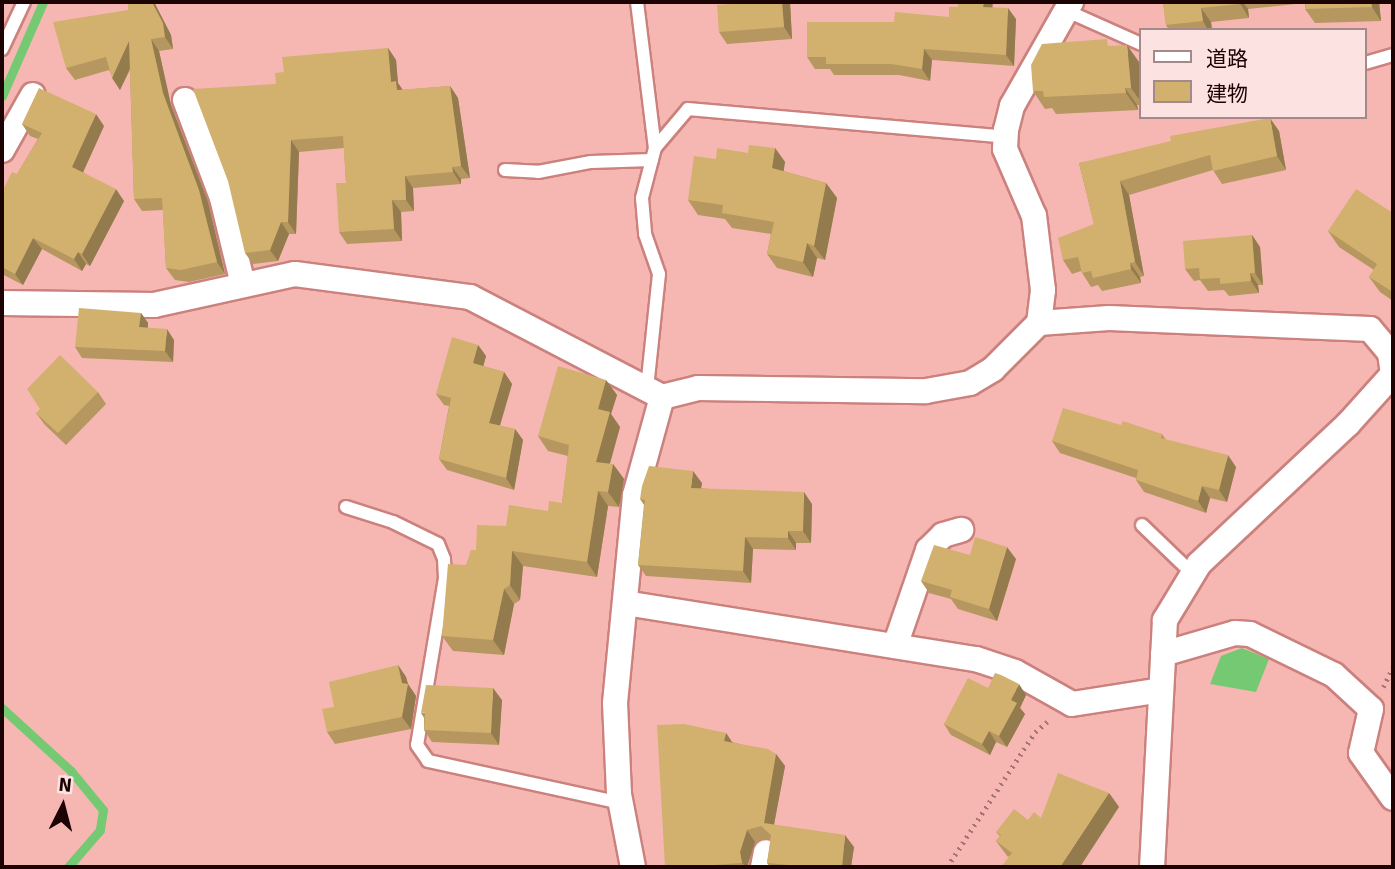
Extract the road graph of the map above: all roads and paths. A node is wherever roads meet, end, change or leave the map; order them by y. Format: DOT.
graph roads {
  1 [pos="24,2"];
  2 [pos="637,2"];
  3 [pos="1069,6"];
  4 [pos="1140,43"];
  5 [pos="2,50"];
  6 [pos="1393,54"];
  7 [pos="1367,62"];
  8 [pos="33,95"];
  9 [pos="185,100"];
  10 [pos="1006,137"];
  11 [pos="2,150"];
  12 [pos="653,154"];
  13 [pos="505,170"];
  14 [pos="243,285"];
  15 [pos="2,303"];
  16 [pos="1039,323"];
  17 [pos="655,393"];
  18 [pos="346,507"];
  19 [pos="1142,525"];
  20 [pos="961,530"];
  21 [pos="1193,574"];
  22 [pos="625,603"];
  23 [pos="895,646"];
  24 [pos="1163,654"];
  25 [pos="1161,690"];
  26 [pos="1072,704"];
  27 [pos="1393,798"];
  28 [pos="621,803"];
  29 [pos="633,867"];
  30 [pos="947,867"];
  31 [pos="1152,867"];
  1 -- 5 [label="lane"];
  2 -- 12 [label="lane"];
  3 -- 4 [label="lane"];
  3 -- 10 [label="street"];
  6 -- 7 [label="lane"];
  8 -- 11 [label="street"];
  9 -- 14 [label="street"];
  10 -- 12 [label="lane"];
  10 -- 16 [label="street"];
  12 -- 13 [label="lane"];
  12 -- 17 [label="lane"];
  14 -- 15 [label="street"];
  14 -- 17 [label="street"];
  16 -- 17 [label="street"];
  16 -- 21 [label="street"];
  17 -- 22 [label="street"];
  18 -- 28 [label="lane"];
  19 -- 21 [label="lane"];
  20 -- 23 [label="street"];
  21 -- 24 [label="street"];
  22 -- 23 [label="street"];
  22 -- 28 [label="street"];
  23 -- 26 [label="street"];
  24 -- 25 [label="street"];
  24 -- 27 [label="street"];
  25 -- 26 [label="street"];
  25 -- 31 [label="street"];
  26 -- 30 [label="path"];
  28 -- 29 [label="street"];
}
